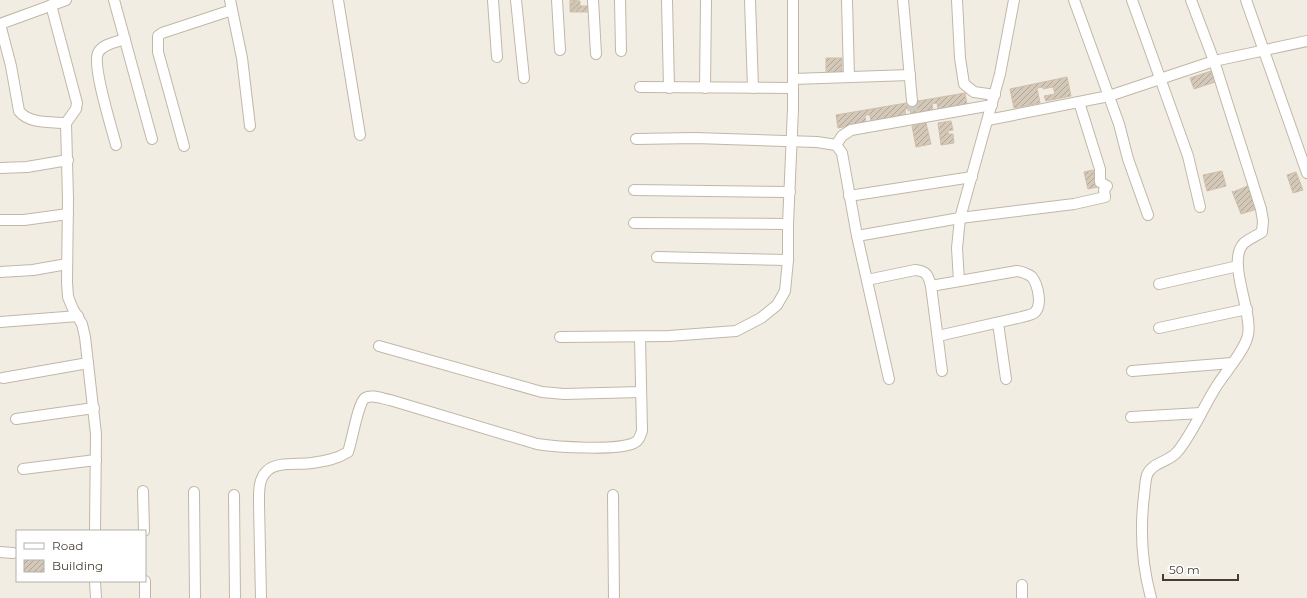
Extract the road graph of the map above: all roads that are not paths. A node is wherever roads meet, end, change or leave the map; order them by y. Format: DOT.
graph roads {
  1 [pos="66,0"];
  2 [pos="114,0"];
  3 [pos="338,0"];
  4 [pos="492,0"];
  5 [pos="516,0"];
  6 [pos="557,0"];
  7 [pos="593,0"];
  8 [pos="620,0"];
  9 [pos="667,0"];
  10 [pos="706,0"];
  11 [pos="750,0"];
  12 [pos="793,0"];
  13 [pos="847,0"];
  14 [pos="904,0"];
  15 [pos="957,0"];
  16 [pos="1014,0"];
  17 [pos="1074,0"];
  18 [pos="1132,0"];
  19 [pos="1191,0"];
  20 [pos="1246,0"];
  21 [pos="51,5"];
  22 [pos="231,5"];
  23 [pos="0,24"];
  24 [pos="125,40"];
  25 [pos="1307,41"];
  26 [pos="1264,49"];
  27 [pos="560,50"];
  28 [pos="621,51"];
  29 [pos="596,54"];
  30 [pos="497,57"];
  31 [pos="1214,61"];
  32 [pos="910,75"];
  33 [pos="850,77"];
  34 [pos="524,78"];
  35 [pos="1161,79"];
  36 [pos="793,84"];
  37 [pos="640,87"];
  38 [pos="669,88"];
  39 [pos="706,88"];
  40 [pos="752,88"];
  41 [pos="1109,96"];
  42 [pos="994,100"];
  43 [pos="912,101"];
  44 [pos="1079,102"];
  45 [pos="988,120"];
  46 [pos="66,123"];
  47 [pos="250,126"];
  48 [pos="360,135"];
  49 [pos="152,139"];
  50 [pos="636,139"];
  51 [pos="791,142"];
  52 [pos="116,145"];
  53 [pos="836,145"];
  54 [pos="184,146"];
  55 [pos="68,160"];
  56 [pos="0,168"];
  57 [pos="1307,174"];
  58 [pos="972,177"];
  59 [pos="634,190"];
  60 [pos="790,192"];
  61 [pos="850,196"];
  62 [pos="1200,207"];
  63 [pos="68,214"];
  64 [pos="1148,215"];
  65 [pos="960,218"];
  66 [pos="0,220"];
  67 [pos="634,222"];
  68 [pos="788,224"];
  69 [pos="857,236"];
  70 [pos="657,257"];
  71 [pos="788,260"];
  72 [pos="67,264"];
  73 [pos="1238,266"];
  74 [pos="0,272"];
  75 [pos="866,280"];
  76 [pos="959,281"];
  77 [pos="1159,284"];
  78 [pos="931,286"];
  79 [pos="1247,309"];
  80 [pos="78,316"];
  81 [pos="0,322"];
  82 [pos="998,322"];
  83 [pos="1159,328"];
  84 [pos="640,336"];
  85 [pos="938,336"];
  86 [pos="560,337"];
  87 [pos="379,346"];
  88 [pos="88,363"];
  89 [pos="1232,363"];
  90 [pos="942,371"];
  91 [pos="1132,371"];
  92 [pos="3,378"];
  93 [pos="889,379"];
  94 [pos="1006,379"];
  95 [pos="641,392"];
  96 [pos="94,408"];
  97 [pos="1201,413"];
  98 [pos="1131,417"];
  99 [pos="16,420"];
  100 [pos="96,460"];
  101 [pos="23,469"];
  102 [pos="143,491"];
  103 [pos="194,492"];
  104 [pos="234,495"];
  105 [pos="613,495"];
  106 [pos="95,530"];
  107 [pos="144,530"];
  108 [pos="0,552"];
  109 [pos="13,553"];
  110 [pos="95,582"];
  111 [pos="144,582"];
  112 [pos="1022,584"];
  113 [pos="96,598"];
  114 [pos="145,598"];
  115 [pos="195,598"];
  116 [pos="235,598"];
  117 [pos="261,598"];
  118 [pos="614,598"];
  119 [pos="1022,598"];
  120 [pos="1151,598"];
  1 -- 21 [label="street"];
  2 -- 24 [label="street"];
  3 -- 48 [label="street"];
  4 -- 30 [label="street"];
  5 -- 34 [label="street"];
  6 -- 27 [label="street"];
  7 -- 29 [label="street"];
  8 -- 28 [label="street"];
  9 -- 38 [label="street"];
  10 -- 39 [label="street"];
  11 -- 40 [label="street"];
  12 -- 36 [label="street"];
  13 -- 33 [label="street"];
  14 -- 32 [label="street"];
  15 -- 42 [label="street"];
  16 -- 42 [label="street"];
  17 -- 41 [label="street"];
  18 -- 35 [label="street"];
  19 -- 31 [label="street"];
  20 -- 26 [label="street"];
  21 -- 23 [label="street"];
  21 -- 46 [label="street"];
  22 -- 47 [label="street"];
  22 -- 54 [label="street"];
  23 -- 46 [label="street"];
  24 -- 49 [label="street"];
  24 -- 52 [label="street"];
  25 -- 26 [label="street"];
  26 -- 31 [label="street"];
  26 -- 57 [label="street"];
  31 -- 35 [label="street"];
  31 -- 73 [label="street"];
  32 -- 33 [label="street"];
  32 -- 43 [label="street"];
  33 -- 36 [label="street"];
  35 -- 41 [label="street"];
  35 -- 62 [label="street"];
  36 -- 40 [label="street"];
  36 -- 51 [label="street"];
  37 -- 38 [label="street"];
  38 -- 39 [label="street"];
  39 -- 40 [label="street"];
  41 -- 44 [label="street"];
  41 -- 64 [label="street"];
  42 -- 45 [label="street"];
  42 -- 53 [label="street"];
  44 -- 45 [label="street"];
  44 -- 65 [label="street"];
  45 -- 58 [label="street"];
  46 -- 55 [label="street"];
  50 -- 51 [label="street"];
  51 -- 53 [label="street"];
  51 -- 60 [label="street"];
  53 -- 61 [label="street"];
  55 -- 56 [label="street"];
  55 -- 63 [label="street"];
  58 -- 61 [label="street"];
  58 -- 65 [label="street"];
  59 -- 60 [label="street"];
  60 -- 68 [label="street"];
  61 -- 69 [label="street"];
  63 -- 66 [label="street"];
  63 -- 72 [label="street"];
  65 -- 69 [label="street"];
  65 -- 76 [label="street"];
  67 -- 68 [label="street"];
  68 -- 71 [label="street"];
  69 -- 75 [label="street"];
  70 -- 71 [label="street"];
  71 -- 84 [label="street"];
  72 -- 74 [label="street"];
  72 -- 80 [label="street"];
  73 -- 77 [label="street"];
  73 -- 79 [label="street"];
  75 -- 78 [label="street"];
  75 -- 93 [label="street"];
  76 -- 78 [label="street"];
  76 -- 82 [label="street"];
  78 -- 85 [label="street"];
  79 -- 83 [label="street"];
  79 -- 89 [label="street"];
  80 -- 81 [label="street"];
  80 -- 88 [label="street"];
  82 -- 85 [label="street"];
  82 -- 94 [label="street"];
  84 -- 86 [label="street"];
  84 -- 95 [label="street"];
  85 -- 90 [label="street"];
  87 -- 95 [label="street"];
  88 -- 92 [label="street"];
  88 -- 96 [label="street"];
  89 -- 91 [label="street"];
  89 -- 97 [label="street"];
  95 -- 117 [label="street"];
  96 -- 99 [label="street"];
  96 -- 100 [label="street"];
  97 -- 98 [label="street"];
  97 -- 120 [label="street"];
  100 -- 101 [label="street"];
  100 -- 106 [label="street"];
  102 -- 107 [label="street"];
  103 -- 115 [label="street"];
  104 -- 116 [label="street"];
  105 -- 118 [label="street"];
  108 -- 109 [label="street"];
  110 -- 113 [label="street"];
  111 -- 114 [label="street"];
  112 -- 119 [label="street"];
}
